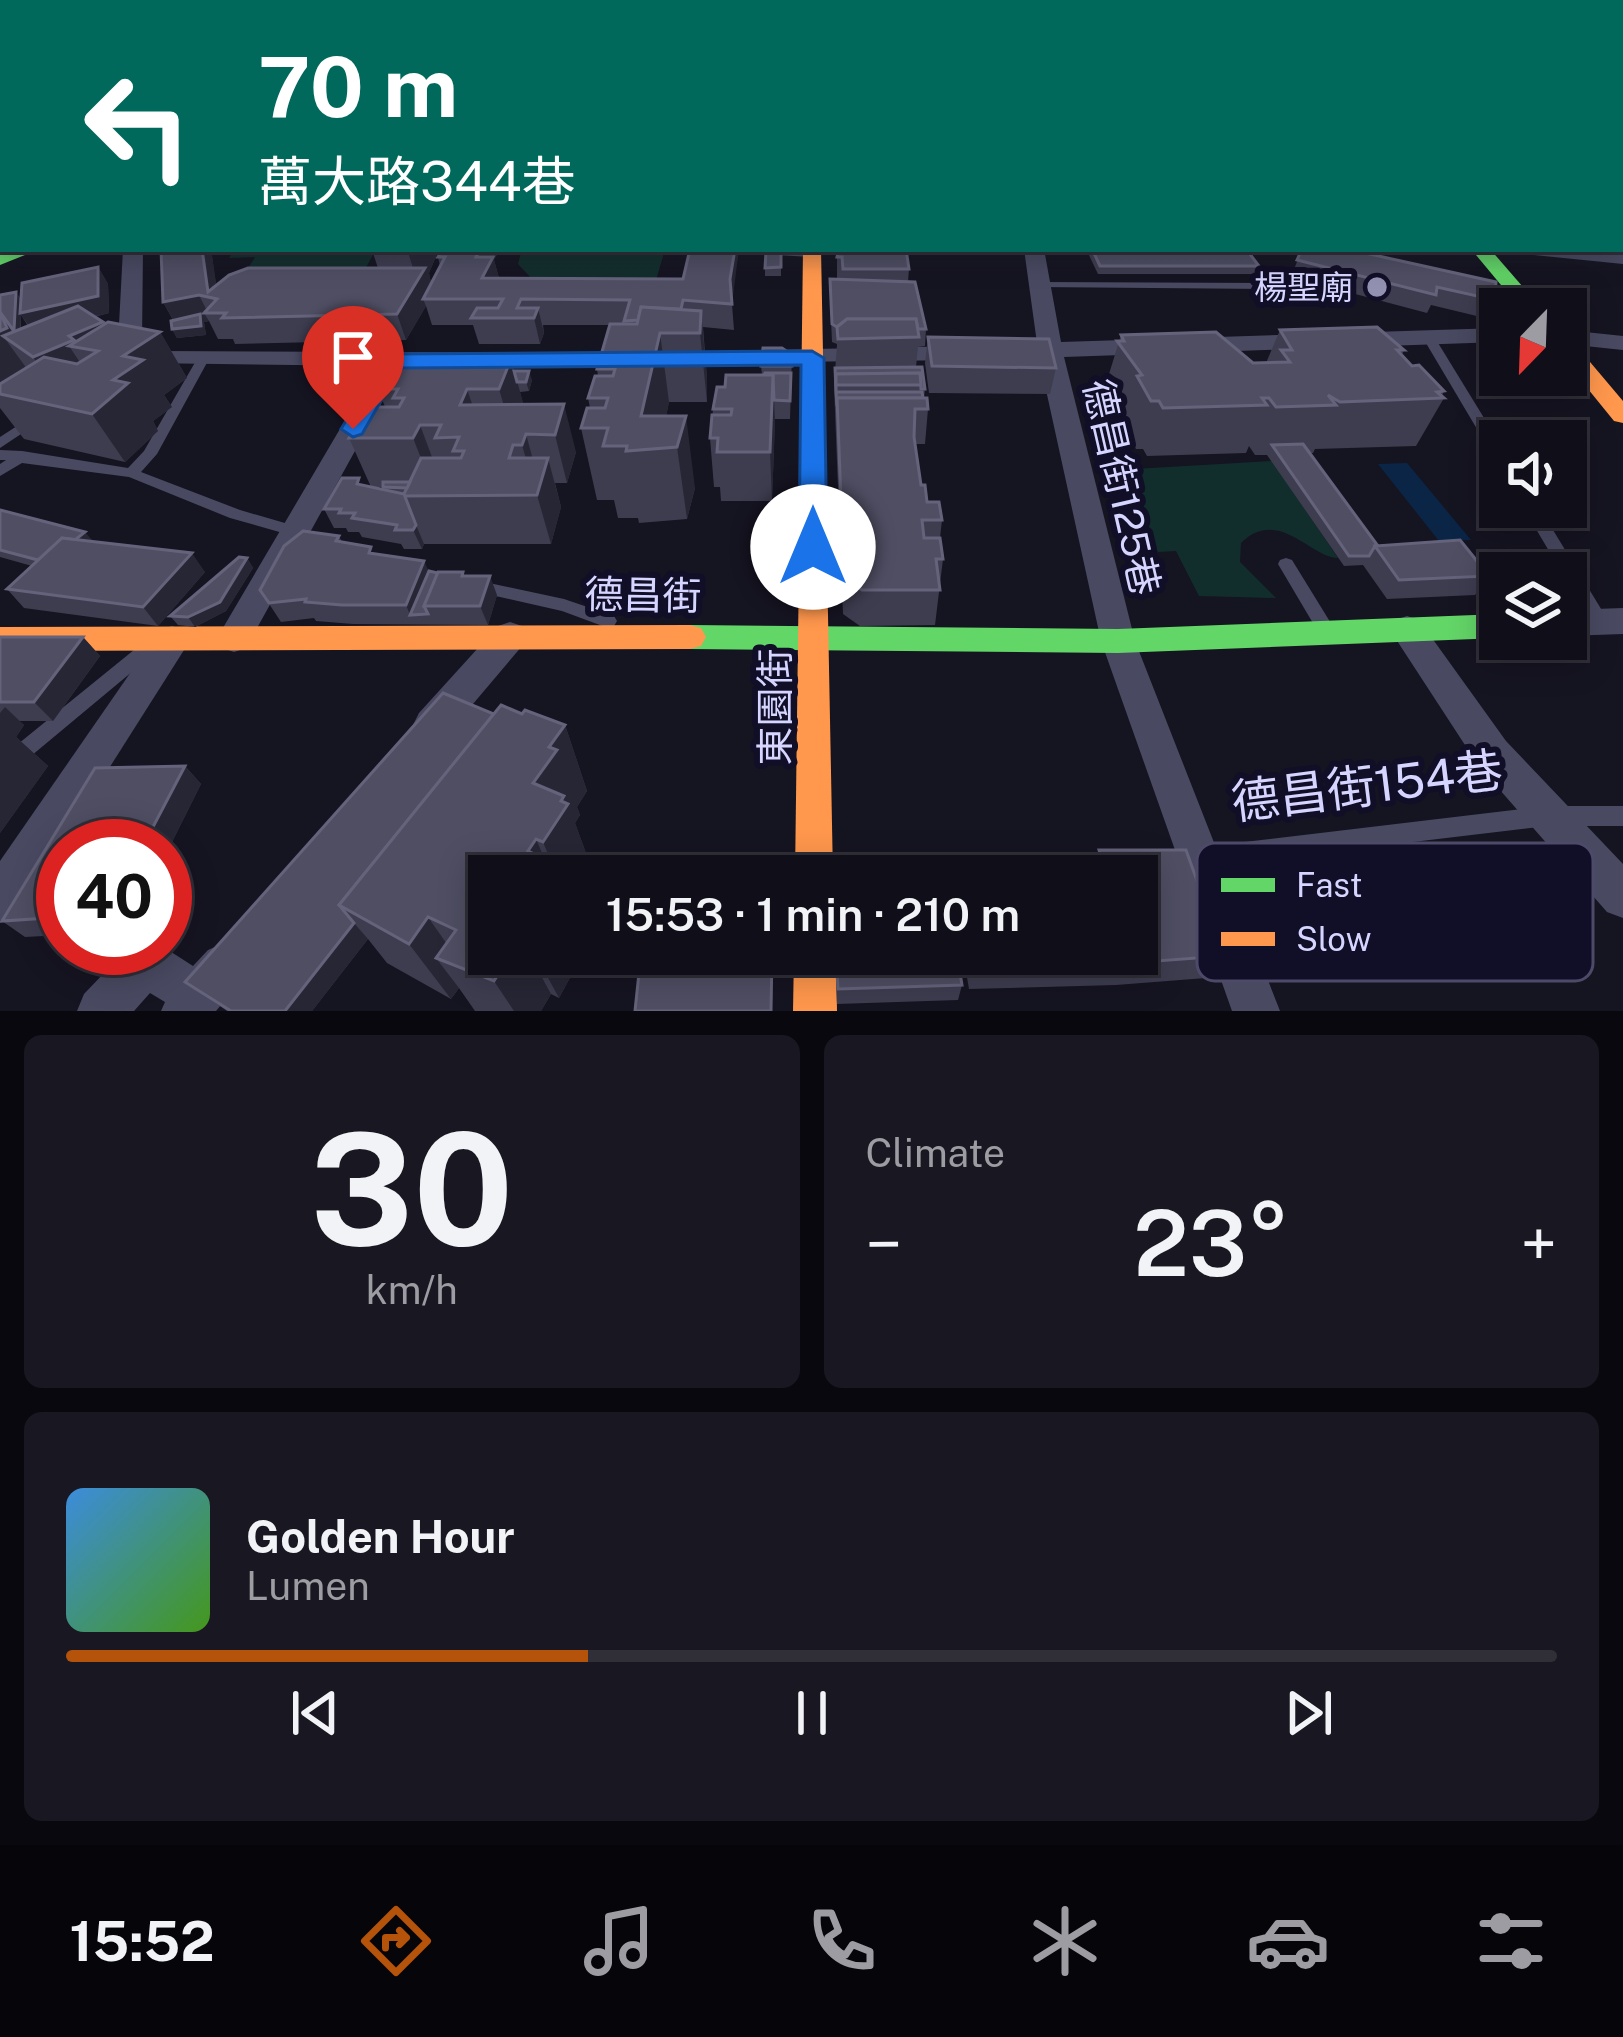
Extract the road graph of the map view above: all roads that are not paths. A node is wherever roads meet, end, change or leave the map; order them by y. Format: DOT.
graph roads {
  1 [pos="133,252"];
  2 [pos="812,252"];
  3 [pos="1034,252"];
  4 [pos="1483,252"];
  5 [pos="1564,252"];
  6 [pos="1623,258"];
  7 [pos="1039,285"];
  8 [pos="1269,286"];
  9 [pos="1514,288"];
  10 [pos="1479,336"];
  11 [pos="1429,338"];
  12 [pos="1587,339"];
  13 [pos="1623,343"];
  14 [pos="1050,350"];
  15 [pos="812,358"];
  16 [pos="203,359"];
  17 [pos="393,361"];
  18 [pos="1587,373"];
  19 [pos="44,412"];
  20 [pos="1623,416"];
  21 [pos="1479,421"];
  22 [pos="0,444"];
  23 [pos="0,455"];
  24 [pos="22,456"];
  25 [pos="0,471"];
  26 [pos="131,473"];
  27 [pos="1543,528"];
  28 [pos="304,535"];
  29 [pos="1286,564"];
  30 [pos="461,583"];
  31 [pos="1596,622"];
  32 [pos="1479,627"];
  33 [pos="1407,630"];
  34 [pos="1327,633"];
  35 [pos="651,635"];
  36 [pos="510,636"];
  37 [pos="0,638"];
  38 [pos="234,638"];
  39 [pos="165,640"];
  40 [pos="813,641"];
  41 [pos="1118,641"];
  42 [pos="0,758"];
  43 [pos="400,762"];
  44 [pos="1547,816"];
  45 [pos="1623,816"];
  46 [pos="1317,843"];
  47 [pos="1573,843"];
  48 [pos="1197,854"];
  49 [pos="807,855"];
  50 [pos="1593,864"];
  51 [pos="1623,896"];
  52 [pos="0,899"];
  53 [pos="244,942"];
  54 [pos="814,975"];
  55 [pos="1245,981"];
  56 [pos="191,1004"];
  57 [pos="100,1011"];
  58 [pos="815,1011"];
  59 [pos="1256,1011"];
  1 -- 16 [label="street"];
  2 -- 15 [label="street, 東園街"];
  3 -- 7 [label="street, 德昌街125巷"];
  4 -- 9 [label="street"];
  5 -- 6 [label="street"];
  7 -- 8 [label="lane"];
  7 -- 14 [label="street, 德昌街125巷"];
  10 -- 11 [label="street"];
  11 -- 14 [label="street"];
  11 -- 21 [label="lane"];
  12 -- 13 [label="street"];
  14 -- 15 [label="street"];
  14 -- 41 [label="street, 德昌街125巷"];
  15 -- 17 [label="street"];
  15 -- 40 [label="street, 東園街"];
  16 -- 17 [label="street"];
  16 -- 26 [label="lane"];
  17 -- 28 [label="street"];
  18 -- 20 [label="street"];
  19 -- 22 [label="lane"];
  23 -- 24 [label="lane"];
  24 -- 25 [label="lane"];
  24 -- 26 [label="lane"];
  26 -- 28 [label="lane"];
  27 -- 31 [label="lane"];
  28 -- 38 [label="street"];
  29 -- 34 [label="lane"];
  30 -- 35 [label="lane"];
  32 -- 33 [label="street, 德昌街"];
  33 -- 34 [label="street, 德昌街"];
  33 -- 44 [label="street, 德昌街154巷"];
  34 -- 41 [label="street, 德昌街"];
  35 -- 36 [label="street, 德昌街"];
  35 -- 40 [label="street, 德昌街"];
  36 -- 38 [label="street, 德昌街"];
  36 -- 43 [label="street"];
  37 -- 39 [label="street, 德昌街"];
  38 -- 39 [label="street, 德昌街"];
  39 -- 42 [label="lane"];
  39 -- 52 [label="street"];
  40 -- 41 [label="street, 德昌街"];
  40 -- 49 [label="street, 東園街"];
  41 -- 48 [label="street, 德昌街125巷"];
  44 -- 45 [label="lane"];
  44 -- 46 [label="lane, 德昌街154巷"];
  44 -- 47 [label="street, 德昌街154巷"];
  50 -- 51 [label="street, 德昌街154巷"];
  53 -- 56 [label="street"];
  54 -- 58 [label="street"];
  55 -- 59 [label="street, 德昌街125巷"];
  56 -- 57 [label="street"];
}
